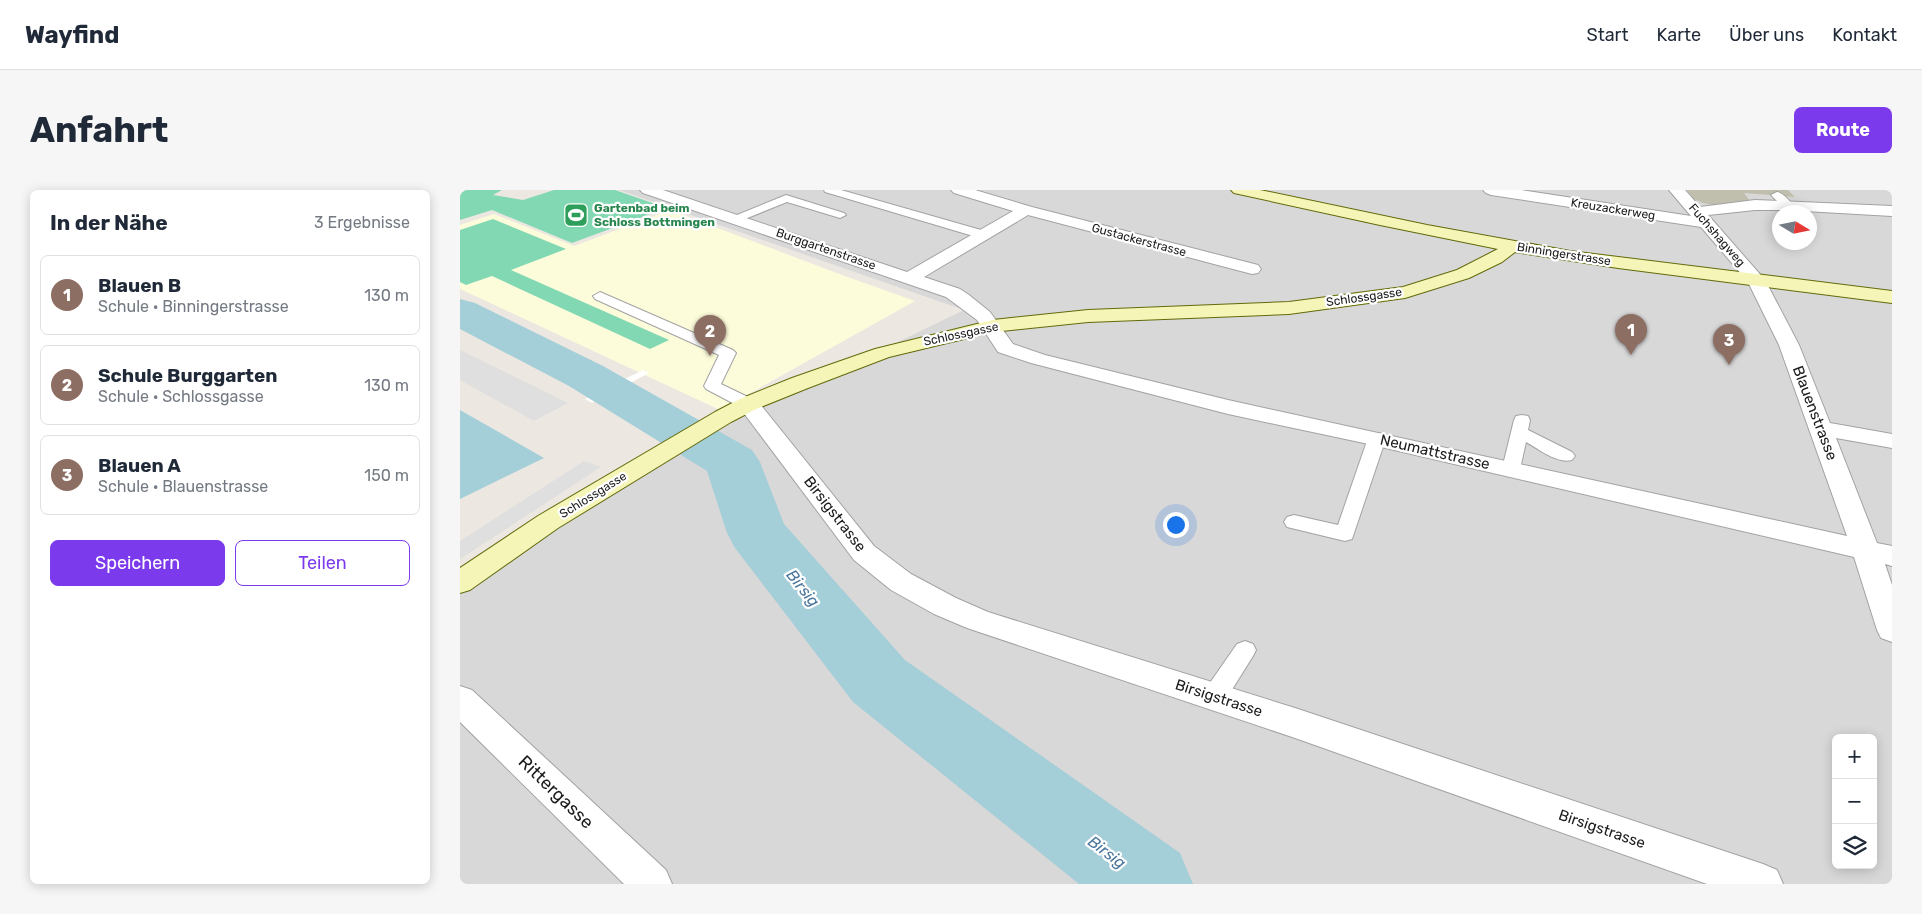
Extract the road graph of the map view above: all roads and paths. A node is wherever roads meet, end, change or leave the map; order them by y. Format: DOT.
graph roads {
  1 [pos="648,190"];
  2 [pos="829,190"];
  3 [pos="959,190"];
  4 [pos="1239,190"];
  5 [pos="1491,190"];
  6 [pos="1677,190"];
  7 [pos="1026,210"];
  8 [pos="1892,211"];
  9 [pos="840,215"];
  10 [pos="1701,217"];
  11 [pos="736,219"];
  12 [pos="984,235"];
  13 [pos="1512,246"];
  14 [pos="1252,269"];
  15 [pos="910,278"];
  16 [pos="1756,280"];
  17 [pos="600,296"];
  18 [pos="1892,296"];
  19 [pos="993,326"];
  20 [pos="748,404"];
  21 [pos="1820,428"];
  22 [pos="1377,438"];
  23 [pos="1892,441"];
  24 [pos="1566,456"];
  25 [pos="1511,469"];
  26 [pos="1294,522"];
  27 [pos="1879,553"];
  28 [pos="460,582"];
  29 [pos="1892,630"];
  30 [pos="1245,650"];
  31 [pos="1214,697"];
  32 [pos="463,707"];
  33 [pos="652,884"];
  34 [pos="1763,884"];
  1 -- 11 [label="street, Burggartenstrasse"];
  2 -- 12 [label="lane"];
  3 -- 7 [label="street, Gustackerstrasse"];
  4 -- 13 [label="main road, Binningerstrasse"];
  5 -- 10 [label="street, Kreuzackerweg"];
  6 -- 10 [label="street, Fuchshagweg"];
  7 -- 12 [label="street"];
  7 -- 14 [label="street, Gustackerstrasse"];
  8 -- 10 [label="street, Kreuzackerweg"];
  9 -- 11 [label="lane"];
  10 -- 16 [label="street, Fuchshagweg"];
  11 -- 15 [label="street, Burggartenstrasse"];
  12 -- 15 [label="street"];
  13 -- 16 [label="main road, Binningerstrasse"];
  13 -- 19 [label="main road, Schlossgasse"];
  15 -- 19 [label="street, Burggartenstrasse"];
  16 -- 18 [label="main road, Binningerstrasse"];
  16 -- 21 [label="street, Blauenstrasse"];
  17 -- 20 [label="lane"];
  19 -- 20 [label="main road, Schlossgasse"];
  19 -- 22 [label="street, Neumattstrasse"];
  20 -- 28 [label="main road, Schlossgasse"];
  20 -- 31 [label="street, Birsigstrasse"];
  21 -- 23 [label="street"];
  21 -- 27 [label="street, Blauenstrasse"];
  22 -- 25 [label="street, Neumattstrasse"];
  22 -- 26 [label="lane"];
  24 -- 25 [label="lane"];
  25 -- 27 [label="street, Neumattstrasse"];
  27 -- 29 [label="street"];
  30 -- 31 [label="lane"];
  31 -- 34 [label="street, Birsigstrasse"];
  32 -- 33 [label="street, Rittergasse"];
}
